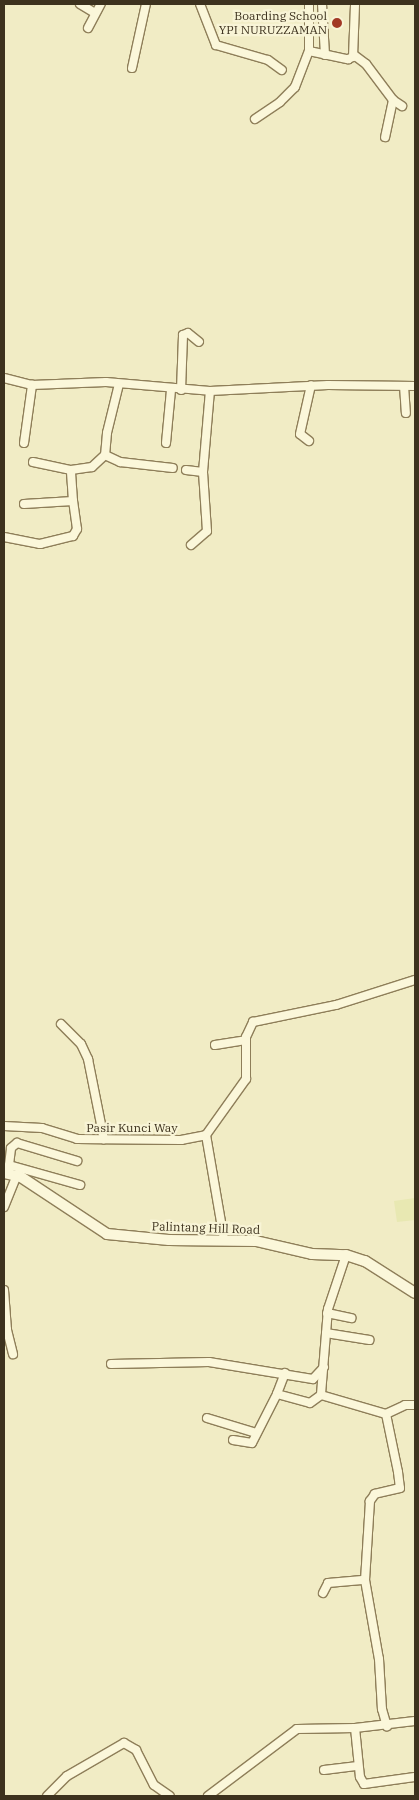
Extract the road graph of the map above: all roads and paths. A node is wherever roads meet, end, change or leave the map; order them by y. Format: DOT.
graph roads {
  1 [pos="80,4"];
  2 [pos="100,4"];
  3 [pos="146,4"];
  4 [pos="200,4"];
  5 [pos="309,4"];
  6 [pos="323,4"];
  7 [pos="355,4"];
  8 [pos="95,13"];
  9 [pos="88,28"];
  10 [pos="309,51"];
  11 [pos="325,54"];
  12 [pos="354,54"];
  13 [pos="132,68"];
  14 [pos="282,70"];
  15 [pos="393,100"];
  16 [pos="402,106"];
  17 [pos="255,119"];
  18 [pos="385,138"];
  19 [pos="199,342"];
  20 [pos="4,378"];
  21 [pos="119,384"];
  22 [pos="32,385"];
  23 [pos="311,385"];
  24 [pos="404,386"];
  25 [pos="415,386"];
  26 [pos="172,390"];
  27 [pos="181,390"];
  28 [pos="210,391"];
  29 [pos="406,413"];
  30 [pos="309,441"];
  31 [pos="24,443"];
  32 [pos="166,443"];
  33 [pos="105,456"];
  34 [pos="33,462"];
  35 [pos="173,468"];
  36 [pos="72,470"];
  37 [pos="186,470"];
  38 [pos="203,472"];
  39 [pos="73,501"];
  40 [pos="24,504"];
  41 [pos="4,537"];
  42 [pos="191,545"];
  43 [pos="415,980"];
  44 [pos="61,1024"];
  45 [pos="246,1040"];
  46 [pos="215,1045"];
  47 [pos="4,1126"];
  48 [pos="206,1135"];
  49 [pos="104,1139"];
  50 [pos="77,1162"];
  51 [pos="10,1171"];
  52 [pos="80,1185"];
  53 [pos="4,1207"];
  54 [pos="224,1239"];
  55 [pos="346,1255"];
  56 [pos="4,1290"];
  57 [pos="415,1293"];
  58 [pos="328,1313"];
  59 [pos="351,1318"];
  60 [pos="6,1330"];
  61 [pos="326,1333"];
  62 [pos="369,1340"];
  63 [pos="13,1354"];
  64 [pos="111,1364"];
  65 [pos="324,1366"];
  66 [pos="284,1373"];
  67 [pos="278,1394"];
  68 [pos="320,1395"];
  69 [pos="415,1405"];
  70 [pos="386,1414"];
  71 [pos="207,1418"];
  72 [pos="256,1433"];
  73 [pos="233,1440"];
  74 [pos="366,1580"];
  75 [pos="323,1593"];
  76 [pos="415,1721"];
  77 [pos="387,1726"];
  78 [pos="355,1728"];
  79 [pos="358,1766"];
  80 [pos="324,1770"];
  81 [pos="415,1777"];
  82 [pos="213,1795"];
  83 [pos="47,1796"];
  84 [pos="170,1796"];
  1 -- 8 [label="street"];
  2 -- 8 [label="street"];
  3 -- 13 [label="street"];
  4 -- 14 [label="street"];
  5 -- 6 [label="street"];
  5 -- 10 [label="street"];
  6 -- 11 [label="street"];
  7 -- 12 [label="street"];
  8 -- 9 [label="street"];
  10 -- 11 [label="street"];
  10 -- 17 [label="street"];
  11 -- 12 [label="street"];
  12 -- 15 [label="street"];
  15 -- 16 [label="street"];
  15 -- 18 [label="street"];
  19 -- 27 [label="street"];
  20 -- 22 [label="street"];
  21 -- 22 [label="street"];
  21 -- 26 [label="street"];
  21 -- 33 [label="street"];
  22 -- 31 [label="street"];
  23 -- 24 [label="street"];
  23 -- 28 [label="street"];
  23 -- 30 [label="street"];
  24 -- 25 [label="street"];
  24 -- 29 [label="street"];
  26 -- 27 [label="street"];
  26 -- 32 [label="street"];
  27 -- 28 [label="street"];
  28 -- 38 [label="street"];
  33 -- 35 [label="street"];
  33 -- 36 [label="street"];
  34 -- 36 [label="street"];
  36 -- 39 [label="street"];
  37 -- 38 [label="street"];
  38 -- 42 [label="street"];
  39 -- 40 [label="street"];
  39 -- 41 [label="street"];
  43 -- 45 [label="street"];
  44 -- 49 [label="street"];
  45 -- 46 [label="street"];
  45 -- 48 [label="street"];
  47 -- 49 [label="street, Pasir Kunci Way"];
  48 -- 49 [label="street, Pasir Kunci Way"];
  48 -- 54 [label="street"];
  50 -- 51 [label="street"];
  51 -- 52 [label="street"];
  51 -- 53 [label="street"];
  51 -- 54 [label="street, Palintang Hill Road"];
  54 -- 55 [label="street, Palintang Hill Road"];
  55 -- 57 [label="street, Palintang Hill Road"];
  55 -- 58 [label="street"];
  56 -- 60 [label="street"];
  58 -- 59 [label="street"];
  58 -- 61 [label="street"];
  60 -- 63 [label="street"];
  61 -- 62 [label="street"];
  61 -- 65 [label="street"];
  64 -- 66 [label="street"];
  65 -- 66 [label="street"];
  65 -- 68 [label="street"];
  66 -- 67 [label="street"];
  67 -- 68 [label="street"];
  67 -- 72 [label="street"];
  68 -- 70 [label="street"];
  69 -- 70 [label="street"];
  70 -- 74 [label="street"];
  71 -- 72 [label="street"];
  72 -- 73 [label="street"];
  74 -- 75 [label="street"];
  74 -- 77 [label="street"];
  76 -- 77 [label="street"];
  77 -- 78 [label="street"];
  78 -- 79 [label="street"];
  78 -- 82 [label="street"];
  79 -- 80 [label="street"];
  79 -- 81 [label="street"];
  83 -- 84 [label="street"];
}
